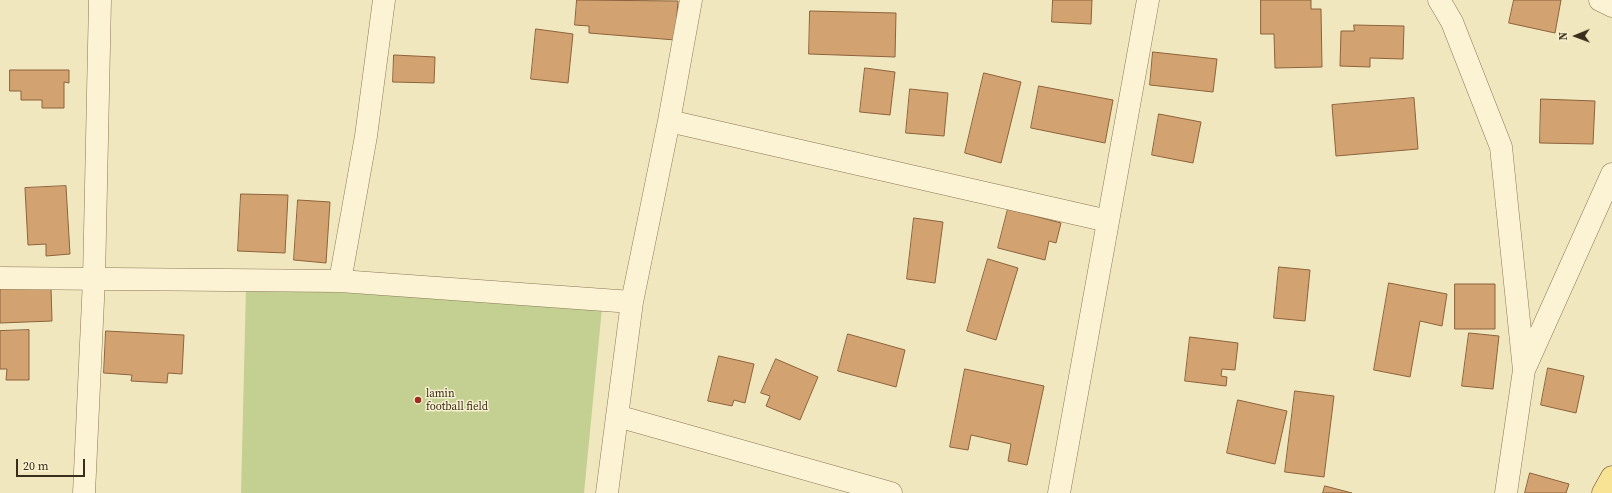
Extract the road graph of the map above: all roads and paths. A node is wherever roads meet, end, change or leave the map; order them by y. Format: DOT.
graph roads {
  1 [pos="100,0"];
  2 [pos="384,0"];
  3 [pos="692,0"];
  4 [pos="1148,0"];
  5 [pos="1439,0"];
  6 [pos="1600,0"];
  7 [pos="1612,6"];
  8 [pos="669,121"];
  9 [pos="1612,174"];
  10 [pos="1108,221"];
  11 [pos="0,278"];
  12 [pos="94,279"];
  13 [pos="340,281"];
  14 [pos="632,302"];
  15 [pos="1524,370"];
  16 [pos="617,416"];
  17 [pos="1612,477"];
  18 [pos="84,493"];
  19 [pos="607,493"];
  20 [pos="891,493"];
  21 [pos="1059,493"];
  22 [pos="1506,493"];
  23 [pos="1603,493"];
  1 -- 12 [label="street"];
  2 -- 13 [label="street"];
  3 -- 8 [label="street"];
  4 -- 10 [label="street"];
  5 -- 15 [label="street"];
  6 -- 7 [label="street"];
  8 -- 10 [label="street"];
  8 -- 14 [label="street"];
  9 -- 15 [label="street"];
  10 -- 21 [label="street"];
  11 -- 12 [label="street"];
  12 -- 13 [label="street"];
  12 -- 18 [label="street"];
  13 -- 14 [label="street"];
  14 -- 16 [label="street"];
  15 -- 22 [label="street"];
  16 -- 19 [label="street"];
  16 -- 20 [label="street"];
  17 -- 23 [label="main road"];
}
